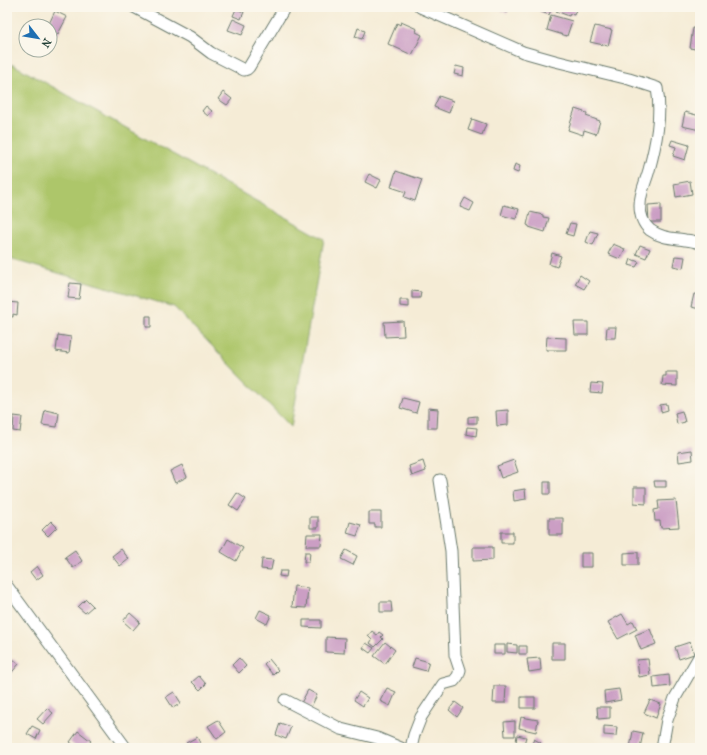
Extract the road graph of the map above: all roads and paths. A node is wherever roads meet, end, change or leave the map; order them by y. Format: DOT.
graph roads {
  1 [pos="134,7"];
  2 [pos="286,7"];
  3 [pos="420,7"];
  4 [pos="700,243"];
  5 [pos="440,480"];
  6 [pos="7,586"];
  7 [pos="700,655"];
  8 [pos="285,700"];
  9 [pos="126,748"];
  10 [pos="401,748"];
  11 [pos="411,748"];
  12 [pos="662,748"];
  1 -- 2 [label="street"];
  3 -- 4 [label="street"];
  5 -- 11 [label="street"];
  6 -- 9 [label="street"];
  7 -- 12 [label="street"];
  8 -- 10 [label="street"];
}
